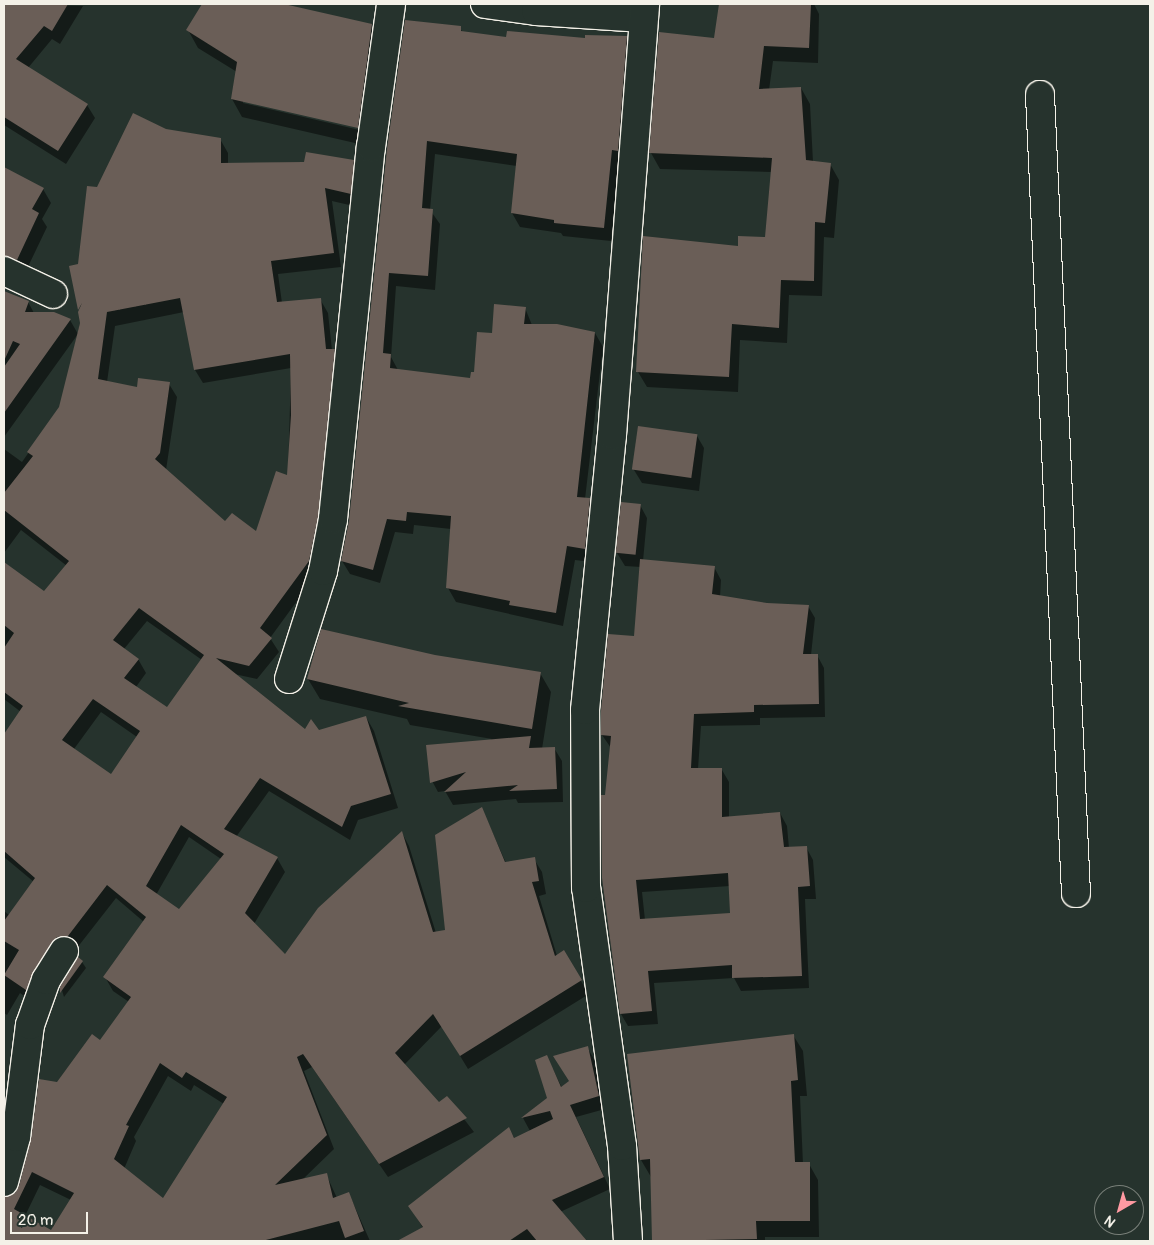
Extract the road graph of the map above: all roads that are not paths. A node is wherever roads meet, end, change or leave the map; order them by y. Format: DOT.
graph roads {
  1 [pos="391,4"];
  2 [pos="485,4"];
  3 [pos="644,11"];
  4 [pos="1040,95"];
  5 [pos="4,271"];
  6 [pos="54,294"];
  7 [pos="289,679"];
  8 [pos="1076,893"];
  9 [pos="64,951"];
  10 [pos="4,1182"];
  11 [pos="628,1241"];
  1 -- 7 [label="street"];
  2 -- 3 [label="street"];
  3 -- 11 [label="street"];
  4 -- 8 [label="street"];
  5 -- 6 [label="street"];
  9 -- 10 [label="street"];
}
